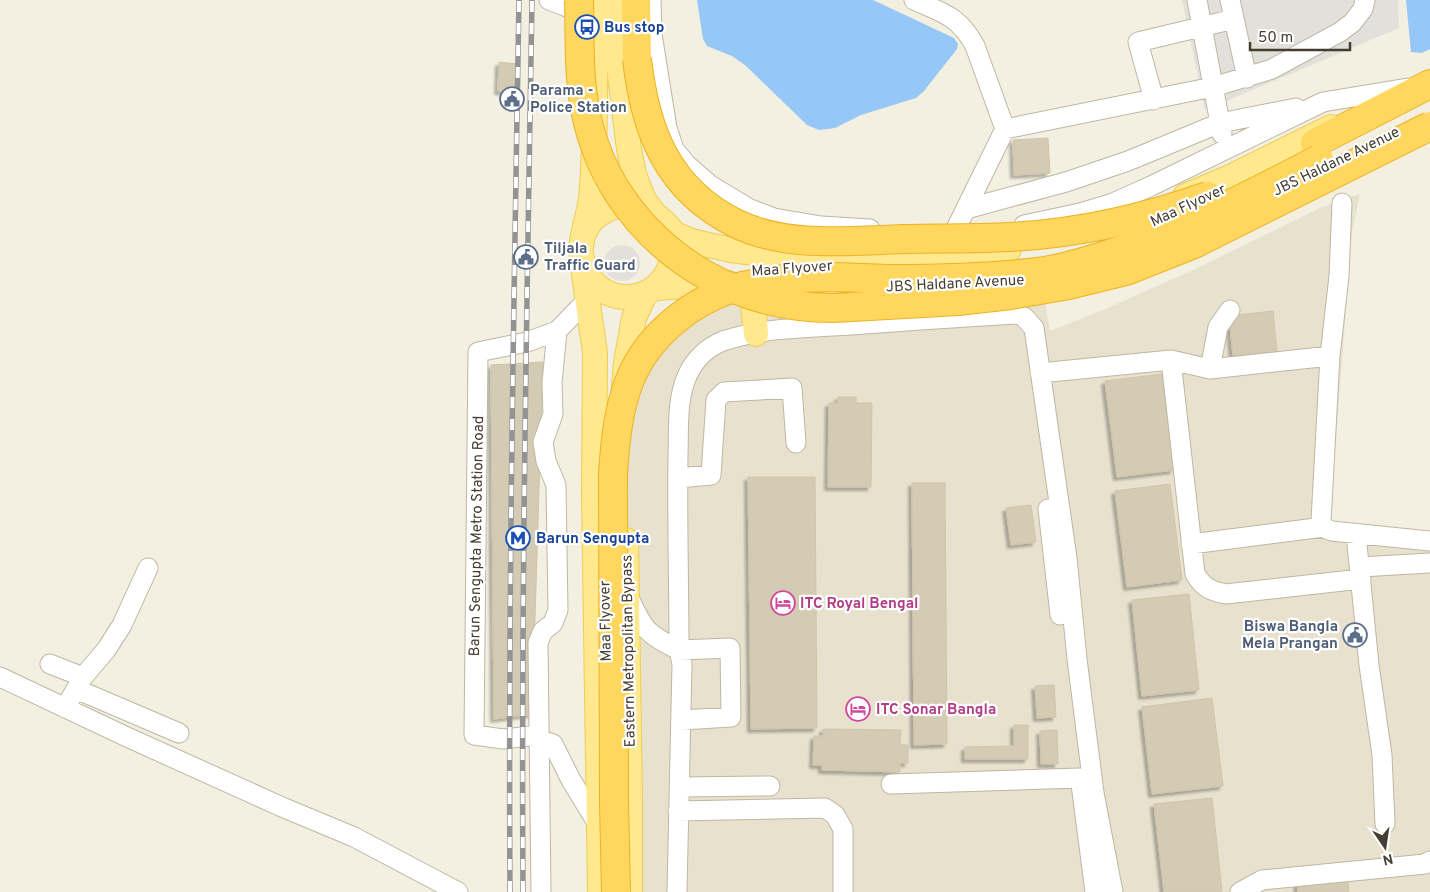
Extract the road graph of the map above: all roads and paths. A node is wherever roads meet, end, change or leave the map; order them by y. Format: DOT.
graph roads {
  1 [pos="616,0"];
  2 [pos="636,0"];
  3 [pos="651,0"];
  4 [pos="914,0"];
  5 [pos="1196,0"];
  6 [pos="1365,0"];
  7 [pos="575,4"];
  8 [pos="1236,6"];
  9 [pos="1202,27"];
  10 [pos="1430,76"];
  11 [pos="1247,78"];
  12 [pos="1419,86"];
  13 [pos="1213,87"];
  14 [pos="1154,100"];
  15 [pos="1323,102"];
  16 [pos="1430,103"];
  17 [pos="1430,114"];
  18 [pos="1220,123"];
  19 [pos="1430,126"];
  20 [pos="1005,129"];
  21 [pos="1225,151"];
  22 [pos="1230,177"];
  23 [pos="1208,196"];
  24 [pos="1113,203"];
  25 [pos="1342,203"];
  26 [pos="966,209"];
  27 [pos="658,217"];
  28 [pos="954,232"];
  29 [pos="583,235"];
  30 [pos="944,255"];
  31 [pos="583,268"];
  32 [pos="751,283"];
  33 [pos="1015,283"];
  34 [pos="650,291"];
  35 [pos="588,300"];
  36 [pos="1230,310"];
  37 [pos="1024,317"];
  38 [pos="556,331"];
  39 [pos="756,334"];
  40 [pos="1330,356"];
  41 [pos="1171,360"];
  42 [pos="1210,369"];
  43 [pos="1040,373"];
  44 [pos="796,443"];
  45 [pos="678,478"];
  46 [pos="1324,527"];
  47 [pos="1356,534"];
  48 [pos="1430,541"];
  49 [pos="1191,544"];
  50 [pos="1060,558"];
  51 [pos="1430,563"];
  52 [pos="148,568"];
  53 [pos="1360,573"];
  54 [pos="628,595"];
  55 [pos="679,650"];
  56 [pos="50,664"];
  57 [pos="0,677"];
  58 [pos="80,683"];
  59 [pos="65,708"];
  60 [pos="682,720"];
  61 [pos="178,733"];
  62 [pos="539,739"];
  63 [pos="891,784"];
  64 [pos="770,786"];
  65 [pos="679,787"];
  66 [pos="1085,789"];
  67 [pos="678,811"];
  68 [pos="1385,824"];
  69 [pos="599,826"];
  70 [pos="1430,861"];
  71 [pos="458,892"];
  72 [pos="541,892"];
  73 [pos="600,892"];
  74 [pos="608,892"];
  75 [pos="616,892"];
  76 [pos="630,892"];
  77 [pos="677,892"];
  78 [pos="843,892"];
  79 [pos="1095,892"];
  80 [pos="1113,892"];
  81 [pos="1240,892"];
  1 -- 27 [label="main road"];
  2 -- 23 [label="highway, bridge"];
  3 -- 28 [label="street"];
  4 -- 20 [label="street"];
  5 -- 9 [label="street"];
  6 -- 11 [label="street"];
  7 -- 19 [label="highway, bridge"];
  7 -- 29 [label="main road"];
  8 -- 9 [label="street"];
  8 -- 11 [label="street"];
  9 -- 13 [label="street"];
  9 -- 14 [label="street"];
  10 -- 12 [label="main road, JBS Haldane Avenue"];
  11 -- 13 [label="street"];
  12 -- 15 [label="street"];
  12 -- 22 [label="main road, JBS Haldane Avenue"];
  12 -- 23 [label="highway, Maa Flyover"];
  13 -- 14 [label="street"];
  13 -- 18 [label="street"];
  14 -- 20 [label="street"];
  15 -- 18 [label="street"];
  15 -- 21 [label="street"];
  16 -- 75 [label="highway, Maa Flyover, bridge"];
  17 -- 33 [label="main road, JBS Haldane Avenue"];
  18 -- 21 [label="street"];
  18 -- 26 [label="street"];
  20 -- 26 [label="street"];
  21 -- 24 [label="street"];
  22 -- 24 [label="street"];
  22 -- 30 [label="main road, JBS Haldane Avenue"];
  23 -- 74 [label="highway, Maa Flyover, bridge"];
  24 -- 28 [label="street"];
  25 -- 40 [label="street"];
  26 -- 28 [label="street"];
  27 -- 29 [label="main road"];
  27 -- 30 [label="main road, JBS Haldane Avenue"];
  27 -- 34 [label="main road"];
  28 -- 30 [label="street"];
  29 -- 31 [label="main road"];
  31 -- 34 [label="main road"];
  31 -- 35 [label="main road"];
  32 -- 33 [label="main road, JBS Haldane Avenue"];
  32 -- 34 [label="main road, JBS Haldane Avenue"];
  32 -- 39 [label="main road"];
  33 -- 37 [label="street"];
  34 -- 54 [label="main road, Eastern Metropolitan Bypass"];
  35 -- 38 [label="street, Barun Sengupta Metro Station Road"];
  35 -- 69 [label="main road"];
  36 -- 42 [label="street"];
  37 -- 39 [label="street"];
  37 -- 43 [label="street"];
  37 -- 50 [label="street"];
  38 -- 62 [label="street"];
  38 -- 62 [label="street, Barun Sengupta Metro Station Road"];
  39 -- 45 [label="street"];
  40 -- 42 [label="street"];
  40 -- 46 [label="street"];
  41 -- 42 [label="street"];
  41 -- 43 [label="street"];
  41 -- 49 [label="street"];
  43 -- 50 [label="street"];
  44 -- 45 [label="street"];
  45 -- 55 [label="street"];
  46 -- 47 [label="street"];
  46 -- 49 [label="street"];
  47 -- 48 [label="street"];
  47 -- 53 [label="street"];
  49 -- 53 [label="street"];
  50 -- 66 [label="street"];
  51 -- 53 [label="street"];
  52 -- 58 [label="street"];
  53 -- 68 [label="street"];
  54 -- 55 [label="street"];
  54 -- 76 [label="main road, Eastern Metropolitan Bypass"];
  55 -- 60 [label="street"];
  55 -- 60 [label="street"];
  56 -- 58 [label="street"];
  57 -- 59 [label="street"];
  58 -- 59 [label="street"];
  58 -- 61 [label="street"];
  59 -- 71 [label="street"];
  60 -- 65 [label="street"];
  62 -- 69 [label="street"];
  62 -- 72 [label="street"];
  63 -- 66 [label="street"];
  64 -- 65 [label="street"];
  65 -- 67 [label="street"];
  66 -- 79 [label="street"];
  66 -- 80 [label="street"];
  67 -- 77 [label="street"];
  67 -- 78 [label="street"];
  69 -- 73 [label="main road"];
  70 -- 81 [label="street"];
}
